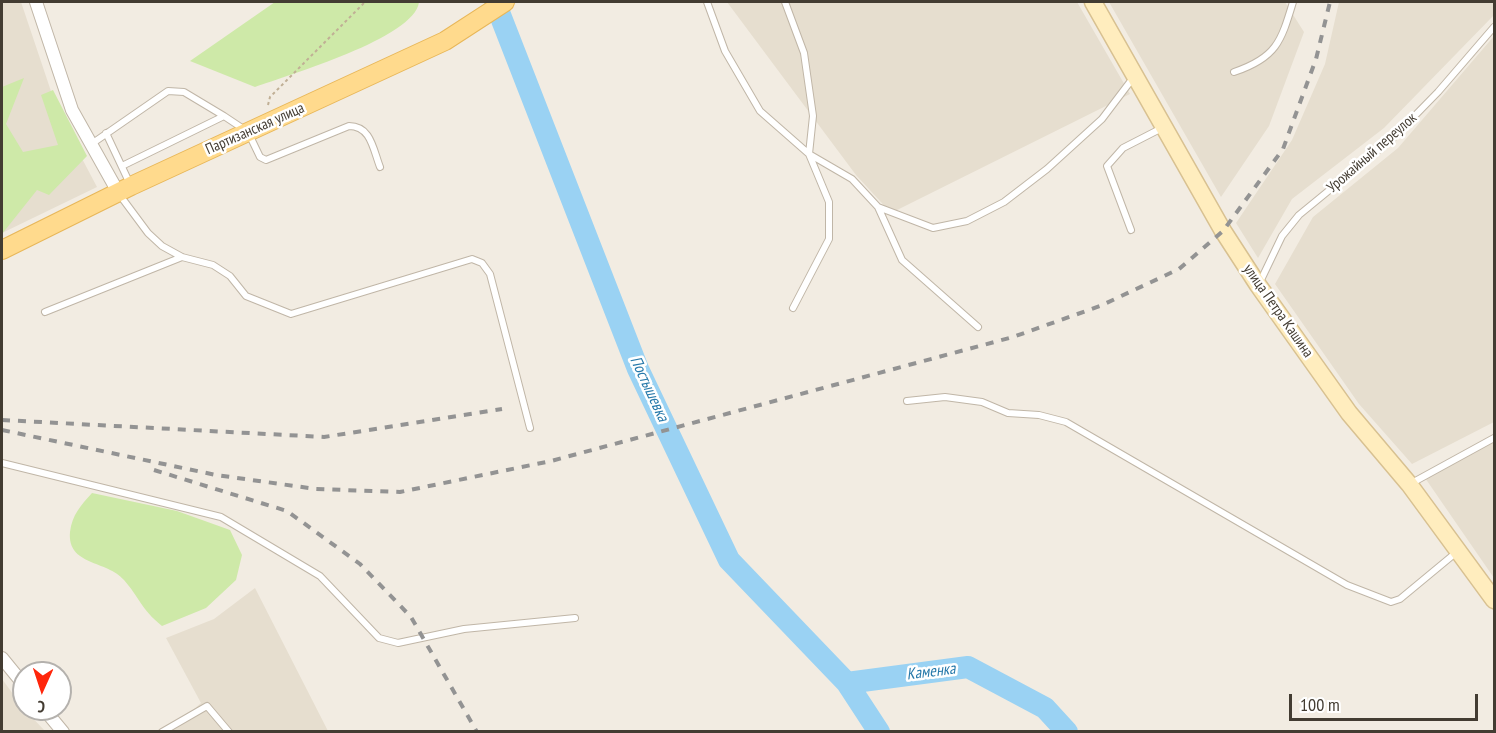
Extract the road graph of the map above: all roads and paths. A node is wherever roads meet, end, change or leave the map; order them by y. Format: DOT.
graph roads {
  1 [pos="36,2"];
  2 [pos="365,2"];
  3 [pos="506,2"];
  4 [pos="707,2"];
  5 [pos="785,2"];
  6 [pos="1093,2"];
  7 [pos="1293,2"];
  8 [pos="1494,27"];
  9 [pos="1234,72"];
  10 [pos="1136,75"];
  11 [pos="224,116"];
  12 [pos="272,122"];
  13 [pos="1165,127"];
  14 [pos="248,132"];
  15 [pos="106,133"];
  16 [pos="90,145"];
  17 [pos="809,154"];
  18 [pos="122,166"];
  19 [pos="380,167"];
  20 [pos="124,189"];
  21 [pos="878,207"];
  22 [pos="1131,230"];
  23 [pos="2,250"];
  24 [pos="182,257"];
  25 [pos="1258,285"];
  26 [pos="793,308"];
  27 [pos="45,312"];
  28 [pos="978,327"];
  29 [pos="907,401"];
  30 [pos="530,428"];
  31 [pos="1494,438"];
  32 [pos="2,463"];
  33 [pos="1409,484"];
  34 [pos="1458,551"];
  35 [pos="1494,600"];
  36 [pos="575,618"];
  37 [pos="2,658"];
  38 [pos="12,670"];
  39 [pos="162,732"];
  40 [pos="229,732"];
  1 -- 16 [label="street"];
  2 -- 12 [label="path"];
  3 -- 12 [label="main road, Партизанская улица"];
  4 -- 17 [label="lane"];
  5 -- 17 [label="lane"];
  6 -- 10 [label="main road, улица Петра Кашина"];
  7 -- 9 [label="lane"];
  8 -- 25 [label="lane, Урожайный переулок"];
  10 -- 13 [label="main road, улица Петра Кашина"];
  10 -- 21 [label="lane"];
  11 -- 14 [label="lane"];
  11 -- 15 [label="lane"];
  11 -- 18 [label="lane"];
  12 -- 14 [label="main road, Партизанская улица"];
  13 -- 22 [label="lane"];
  13 -- 25 [label="main road, улица Петра Кашина"];
  14 -- 19 [label="lane"];
  14 -- 20 [label="main road, Партизанская улица"];
  15 -- 16 [label="lane"];
  15 -- 18 [label="lane"];
  16 -- 20 [label="street"];
  17 -- 21 [label="lane"];
  17 -- 26 [label="lane"];
  18 -- 20 [label="lane"];
  20 -- 23 [label="main road, Партизанская улица"];
  20 -- 24 [label="lane"];
  21 -- 28 [label="lane"];
  24 -- 27 [label="lane"];
  24 -- 30 [label="lane"];
  25 -- 33 [label="main road, улица Петра Кашина"];
  29 -- 34 [label="lane"];
  31 -- 33 [label="lane"];
  32 -- 36 [label="lane"];
  33 -- 34 [label="main road, улица Петра Кашина"];
  34 -- 35 [label="main road, улица Петра Кашина"];
  37 -- 38 [label="street"];
  39 -- 40 [label="lane"];
}
